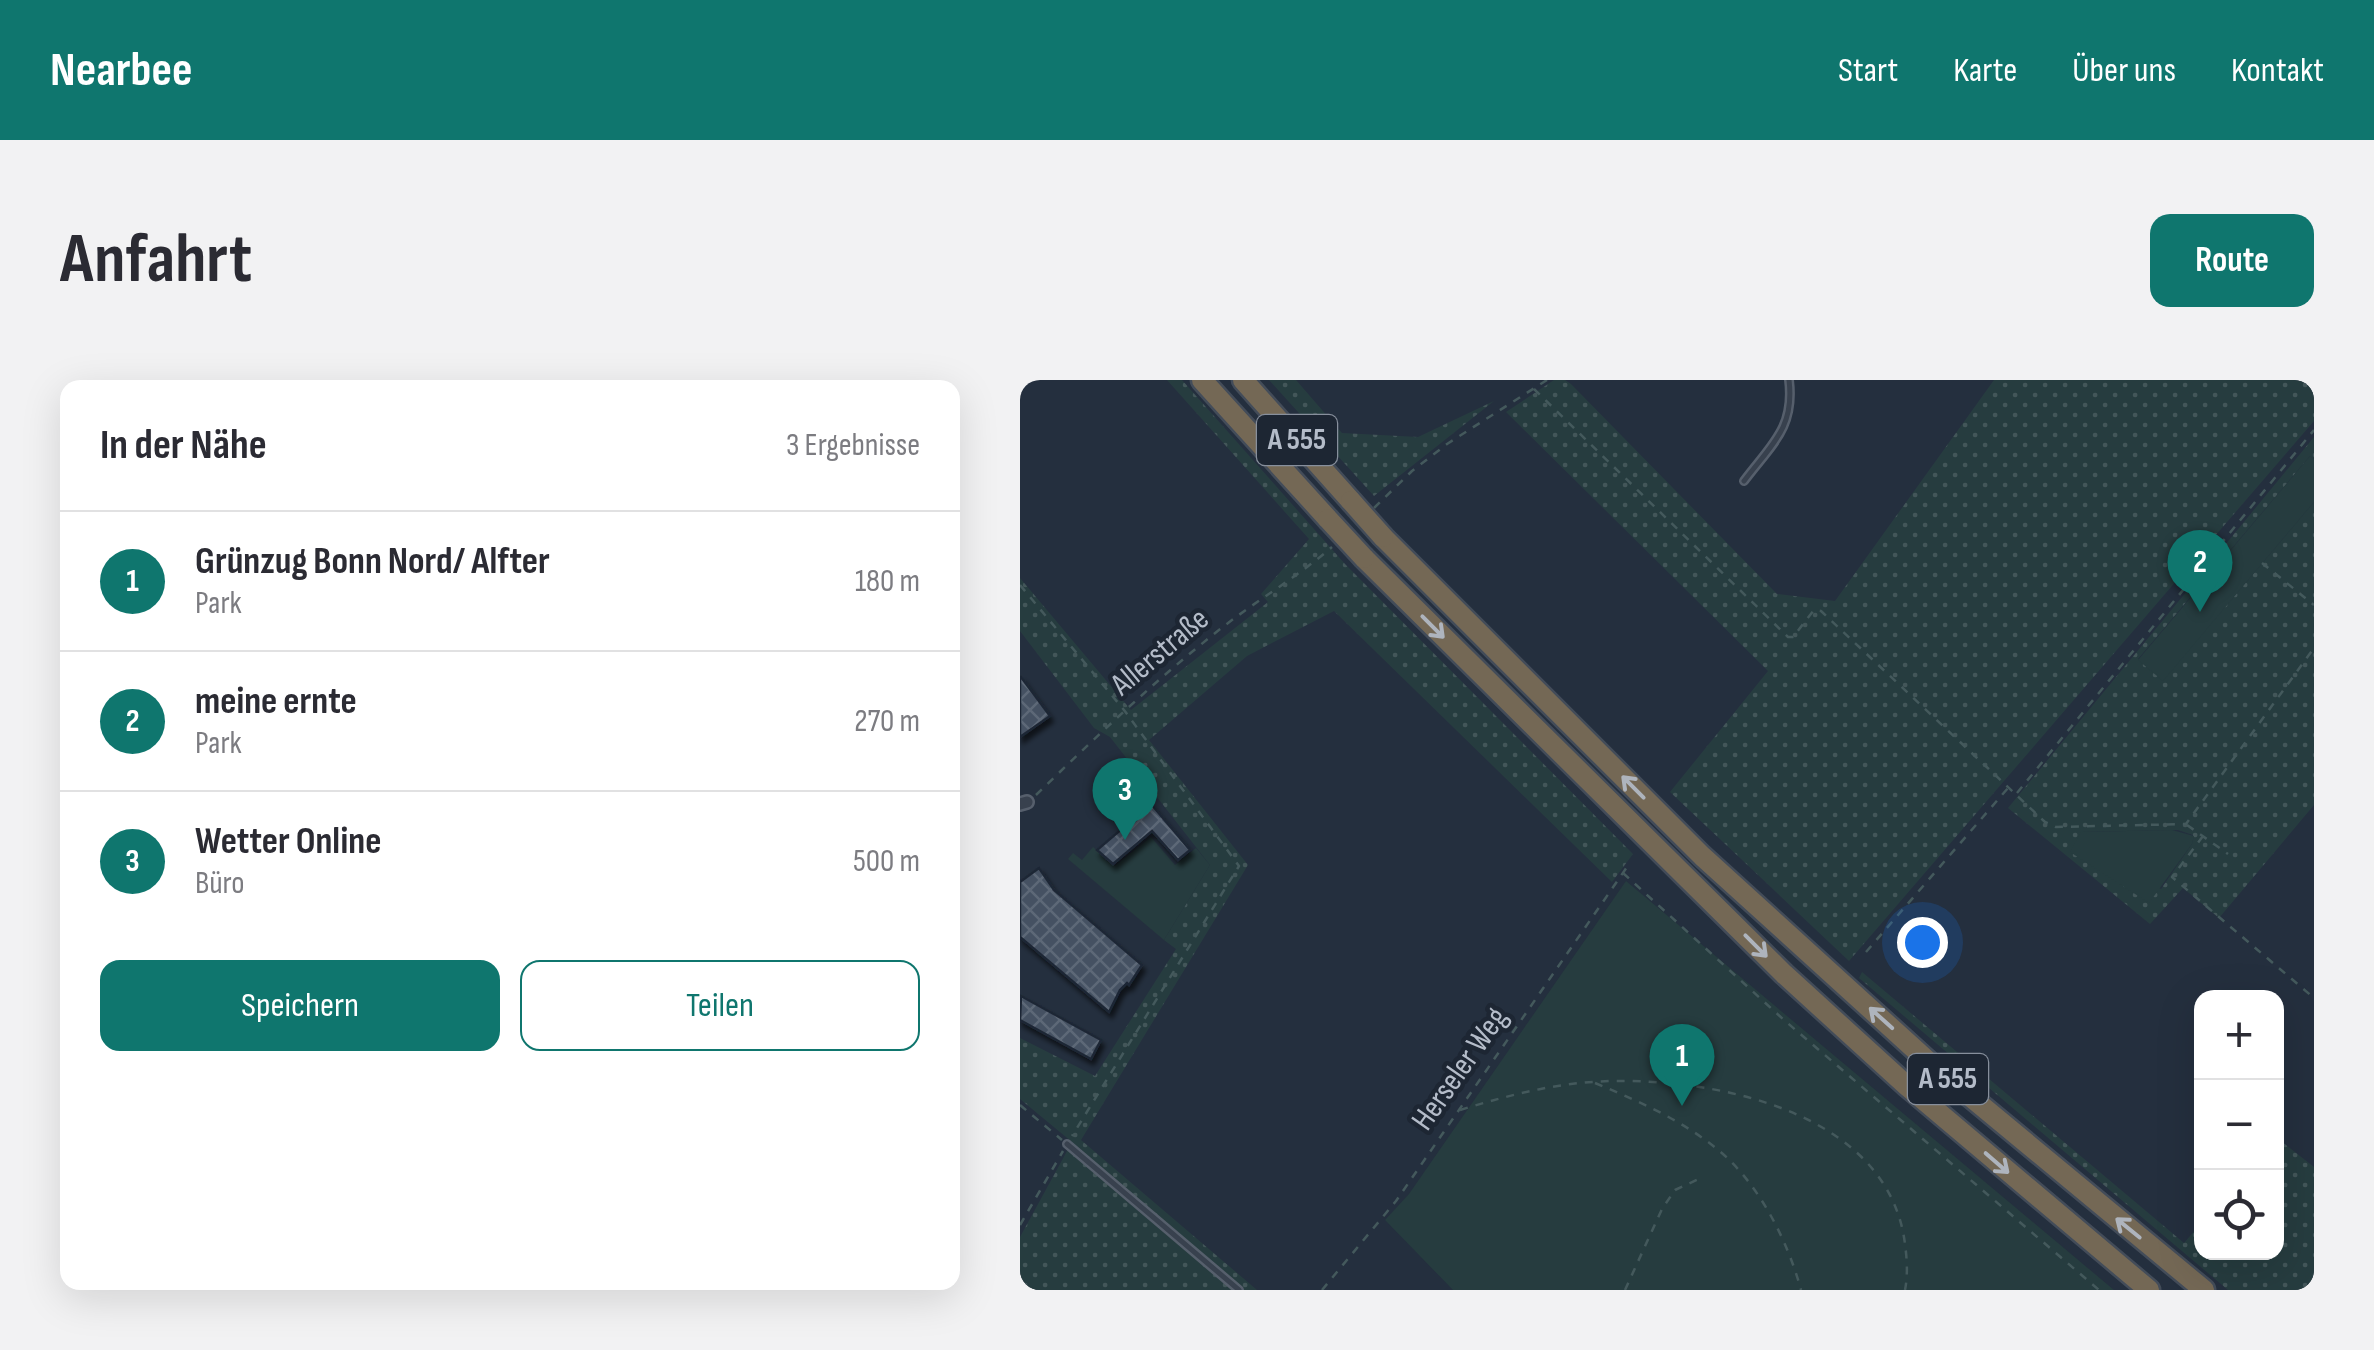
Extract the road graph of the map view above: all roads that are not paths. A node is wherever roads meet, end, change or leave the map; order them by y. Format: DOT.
graph roads {
  1 [pos="1202,380"];
  2 [pos="1243,380"];
  3 [pos="1789,380"];
  4 [pos="1744,481"];
  5 [pos="1067,1144"];
  6 [pos="1240,1290"];
  7 [pos="2149,1290"];
  8 [pos="2204,1290"];
  1 -- 7 [label="highway, A 555, one-way, bridge"];
  8 -- 2 [label="highway, A 555, one-way, bridge"];
  3 -- 4 [label="lane"];
  5 -- 6 [label="lane"];
}
